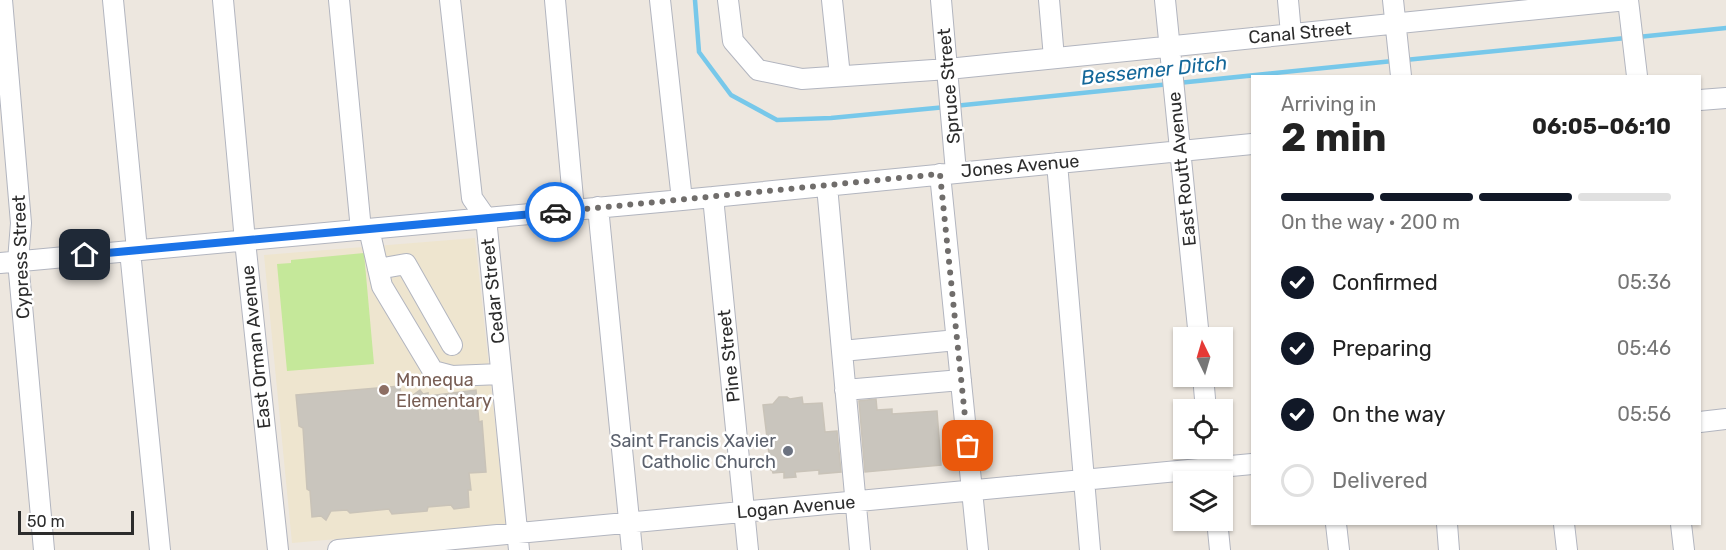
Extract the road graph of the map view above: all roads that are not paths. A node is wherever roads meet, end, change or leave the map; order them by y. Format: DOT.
graph roads {
  1 [pos="2,0"];
  2 [pos="113,0"];
  3 [pos="223,0"];
  4 [pos="339,0"];
  5 [pos="450,0"];
  6 [pos="555,0"];
  7 [pos="660,0"];
  8 [pos="728,0"];
  9 [pos="832,0"];
  10 [pos="941,0"];
  11 [pos="1049,0"];
  12 [pos="1165,0"];
  13 [pos="1288,0"];
  14 [pos="1393,0"];
  15 [pos="1628,0"];
  16 [pos="1510,6"];
  17 [pos="1396,24"];
  18 [pos="1291,34"];
  19 [pos="1170,46"];
  20 [pos="1054,58"];
  21 [pos="948,69"];
  22 [pos="1401,74"];
  23 [pos="1637,75"];
  24 [pos="840,76"];
  25 [pos="1726,98"];
  26 [pos="1701,100"];
  27 [pos="1251,144"];
  28 [pos="1180,151"];
  29 [pos="1057,163"];
  30 [pos="948,173"];
  31 [pos="827,186"];
  32 [pos="713,197"];
  33 [pos="682,200"];
  34 [pos="598,207"];
  35 [pos="574,210"];
  36 [pos="486,218"];
  37 [pos="365,230"];
  38 [pos="245,241"];
  39 [pos="133,250"];
  40 [pos="9,262"];
  41 [pos="378,269"];
  42 [pos="1198,327"];
  43 [pos="957,340"];
  44 [pos="452,345"];
  45 [pos="842,351"];
  46 [pos="501,374"];
  47 [pos="961,380"];
  48 [pos="845,390"];
  49 [pos="1726,419"];
  50 [pos="1701,422"];
  51 [pos="1251,464"];
  52 [pos="1227,471"];
  53 [pos="1173,477"];
  54 [pos="1084,480"];
  55 [pos="972,489"];
  56 [pos="855,502"];
  57 [pos="744,512"];
  58 [pos="629,523"];
  59 [pos="1336,525"];
  60 [pos="1447,525"];
  61 [pos="1564,525"];
  62 [pos="1681,525"];
  63 [pos="1218,531"];
  64 [pos="518,542"];
  65 [pos="402,547"];
  66 [pos="44,550"];
  67 [pos="160,550"];
  68 [pos="278,550"];
  69 [pos="338,550"];
  70 [pos="632,550"];
  71 [pos="748,550"];
  72 [pos="860,550"];
  73 [pos="978,550"];
  74 [pos="1090,550"];
  75 [pos="1220,550"];
  76 [pos="1339,550"];
  77 [pos="1449,550"];
  78 [pos="1567,550"];
  79 [pos="1684,550"];
  1 -- 40 [label="street, Cypress Street"];
  2 -- 39 [label="street"];
  3 -- 38 [label="street, East Orman Avenue"];
  4 -- 37 [label="street"];
  5 -- 36 [label="street, Cedar Street"];
  6 -- 35 [label="street"];
  7 -- 33 [label="street"];
  8 -- 24 [label="street, Canal Street"];
  9 -- 24 [label="street"];
  10 -- 21 [label="street, Spruce Street"];
  11 -- 20 [label="street"];
  12 -- 19 [label="street, East Routt Avenue"];
  13 -- 18 [label="street"];
  14 -- 17 [label="street"];
  15 -- 16 [label="street, Canal Street"];
  15 -- 23 [label="street"];
  16 -- 17 [label="street, Canal Street"];
  17 -- 18 [label="street, Canal Street"];
  17 -- 22 [label="street"];
  18 -- 19 [label="street, Canal Street"];
  19 -- 20 [label="street, Canal Street"];
  19 -- 28 [label="street, East Routt Avenue"];
  20 -- 21 [label="street, Canal Street"];
  21 -- 24 [label="street, Canal Street"];
  21 -- 30 [label="street, Spruce Street"];
  25 -- 26 [label="street"];
  27 -- 28 [label="street, Jones Avenue"];
  28 -- 29 [label="street, Jones Avenue"];
  28 -- 42 [label="street, East Routt Avenue"];
  29 -- 30 [label="street, Jones Avenue"];
  29 -- 54 [label="street"];
  30 -- 31 [label="street, Jones Avenue"];
  30 -- 43 [label="street, Spruce Street"];
  31 -- 32 [label="street, Jones Avenue"];
  31 -- 45 [label="street"];
  32 -- 33 [label="street, Jones Avenue"];
  32 -- 57 [label="street, Pine Street"];
  33 -- 34 [label="street, Jones Avenue"];
  34 -- 35 [label="street, Jones Avenue"];
  34 -- 58 [label="street"];
  35 -- 36 [label="street, Jones Avenue"];
  36 -- 37 [label="street, Jones Avenue"];
  36 -- 46 [label="street, Cedar Street"];
  37 -- 38 [label="street, Jones Avenue"];
  37 -- 41 [label="street"];
  38 -- 39 [label="street, Jones Avenue"];
  38 -- 68 [label="street, East Orman Avenue"];
  39 -- 40 [label="street, Jones Avenue"];
  39 -- 67 [label="street"];
  40 -- 66 [label="street, Cypress Street"];
  41 -- 44 [label="street"];
  41 -- 46 [label="street"];
  43 -- 45 [label="street"];
  43 -- 47 [label="street, Spruce Street"];
  45 -- 48 [label="street"];
  46 -- 64 [label="street, Cedar Street"];
  47 -- 48 [label="street"];
  47 -- 55 [label="street, Spruce Street"];
  48 -- 56 [label="street"];
  49 -- 50 [label="street"];
  51 -- 52 [label="street, Logan Avenue"];
  53 -- 54 [label="street, Logan Avenue"];
  54 -- 55 [label="street, Logan Avenue"];
  54 -- 74 [label="street"];
  55 -- 56 [label="street, Logan Avenue"];
  55 -- 73 [label="street, Spruce Street"];
  56 -- 57 [label="street, Logan Avenue"];
  56 -- 72 [label="street"];
  57 -- 58 [label="street, Logan Avenue"];
  57 -- 71 [label="street, Pine Street"];
  58 -- 64 [label="street, Logan Avenue"];
  58 -- 70 [label="street"];
  59 -- 76 [label="street"];
  60 -- 77 [label="street"];
  61 -- 78 [label="street"];
  62 -- 79 [label="street"];
  63 -- 75 [label="street"];
  64 -- 65 [label="street, Logan Avenue"];
  65 -- 69 [label="street, Logan Avenue"];
}
